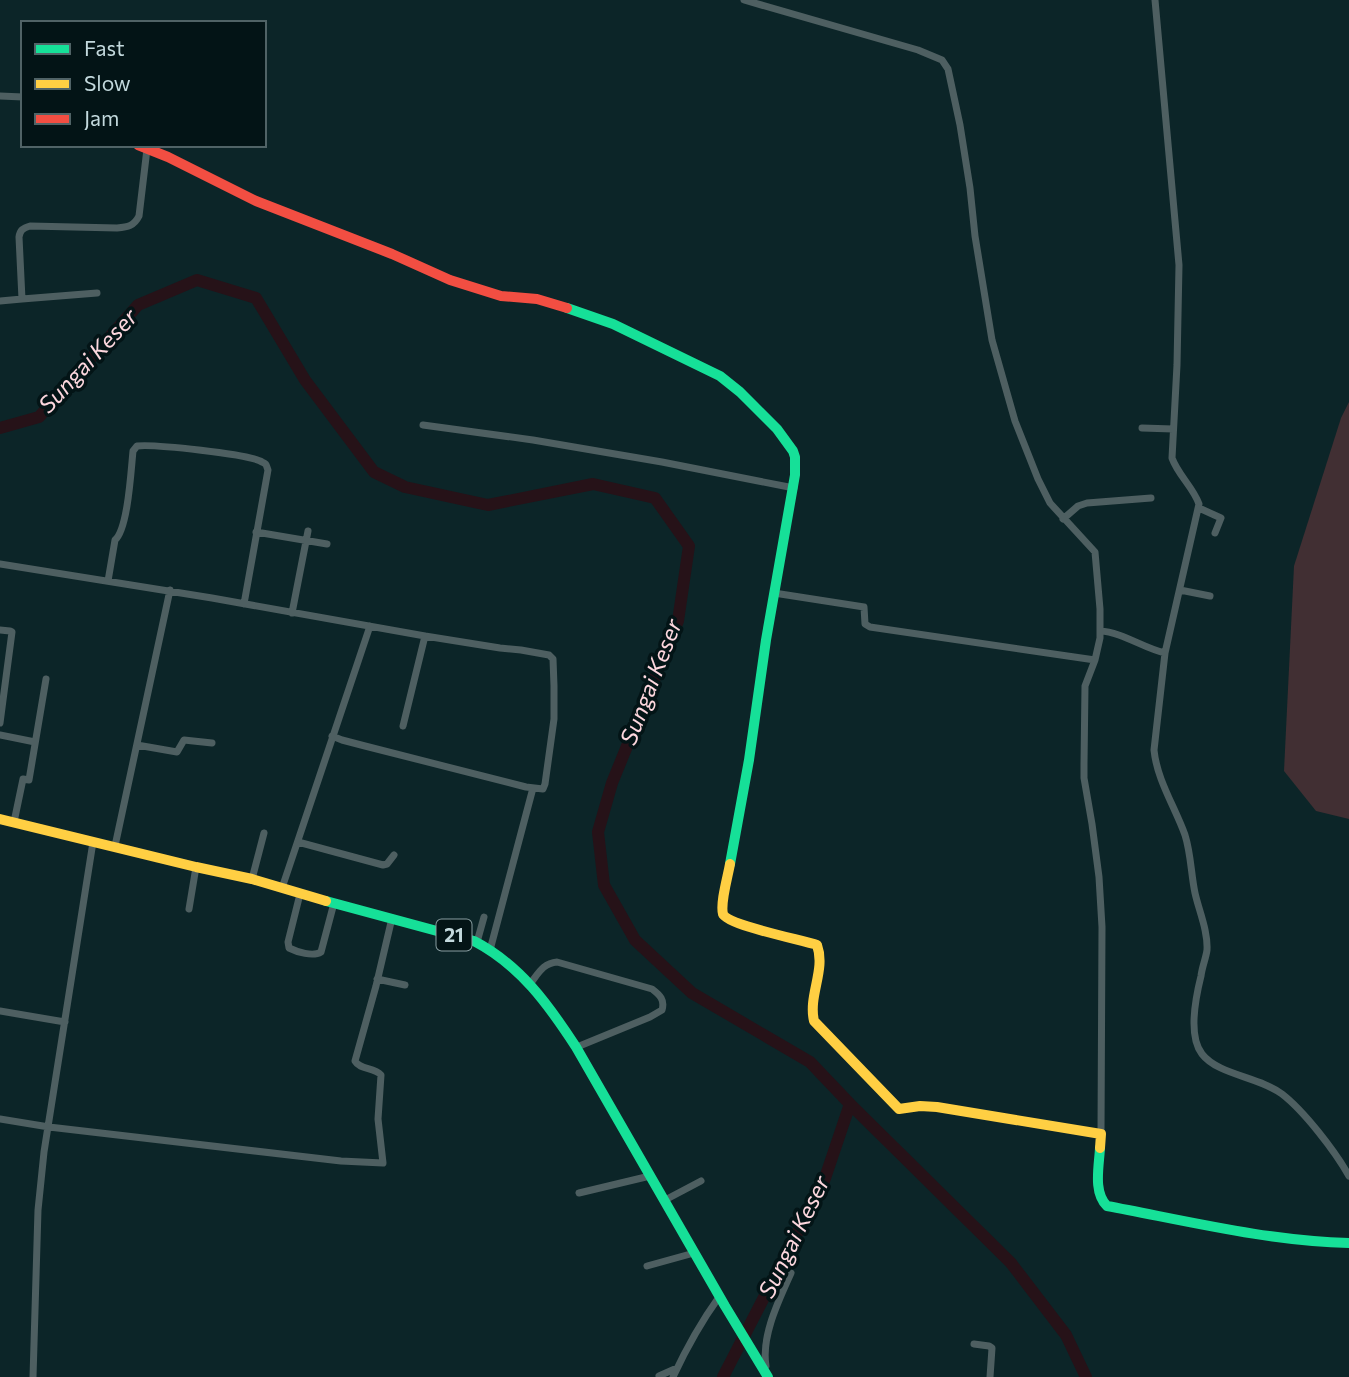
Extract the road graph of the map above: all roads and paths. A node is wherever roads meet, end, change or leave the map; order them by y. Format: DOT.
graph roads {
  1 [pos="744,0"];
  2 [pos="1155,0"];
  3 [pos="0,96"];
  4 [pos="21,97"];
  5 [pos="143,147"];
  6 [pos="97,293"];
  7 [pos="22,299"];
  8 [pos="0,301"];
  9 [pos="423,425"];
  10 [pos="1142,428"];
  11 [pos="1173,429"];
  12 [pos="794,488"];
  13 [pos="1151,498"];
  14 [pos="1199,508"];
  15 [pos="1063,519"];
  16 [pos="309,531"];
  17 [pos="256,532"];
  18 [pos="1215,533"];
  19 [pos="307,541"];
  20 [pos="327,544"];
  21 [pos="0,564"];
  22 [pos="108,581"];
  23 [pos="170,590"];
  24 [pos="1180,590"];
  25 [pos="774,593"];
  26 [pos="1210,596"];
  27 [pos="244,604"];
  28 [pos="292,613"];
  29 [pos="370,626"];
  30 [pos="0,630"];
  31 [pos="1100,631"];
  32 [pos="425,636"];
  33 [pos="1163,653"];
  34 [pos="1093,660"];
  35 [pos="46,679"];
  36 [pos="2,700"];
  37 [pos="0,723"];
  38 [pos="403,726"];
  39 [pos="0,735"];
  40 [pos="332,736"];
  41 [pos="35,743"];
  42 [pos="212,743"];
  43 [pos="137,745"];
  44 [pos="533,788"];
  45 [pos="0,819"];
  46 [pos="14,822"];
  47 [pos="264,833"];
  48 [pos="93,842"];
  49 [pos="298,842"];
  50 [pos="115,848"];
  51 [pos="394,856"];
  52 [pos="196,867"];
  53 [pos="252,879"];
  54 [pos="282,888"];
  55 [pos="300,894"];
  56 [pos="334,903"];
  57 [pos="190,909"];
  58 [pos="484,917"];
  59 [pos="392,918"];
  60 [pos="477,942"];
  61 [pos="489,950"];
  62 [pos="377,979"];
  63 [pos="530,984"];
  64 [pos="405,985"];
  65 [pos="0,1011"];
  66 [pos="65,1022"];
  67 [pos="576,1047"];
  68 [pos="0,1119"];
  69 [pos="49,1126"];
  70 [pos="1100,1134"];
  71 [pos="650,1176"];
  72 [pos="1349,1176"];
  73 [pos="701,1181"];
  74 [pos="579,1193"];
  75 [pos="664,1200"];
  76 [pos="1348,1243"];
  77 [pos="695,1253"];
  78 [pos="647,1266"];
  79 [pos="791,1273"];
  80 [pos="722,1301"];
  81 [pos="974,1344"];
  82 [pos="677,1368"];
  83 [pos="767,1374"];
  84 [pos="659,1376"];
  85 [pos="33,1377"];
  86 [pos="673,1377"];
  87 [pos="990,1377"];
  1 -- 15 [label="street"];
  2 -- 11 [label="street"];
  3 -- 4 [label="street"];
  5 -- 7 [label="street"];
  5 -- 12 [label="main road"];
  6 -- 7 [label="street"];
  7 -- 8 [label="street"];
  9 -- 12 [label="street"];
  10 -- 11 [label="street"];
  11 -- 14 [label="street"];
  12 -- 25 [label="main road"];
  13 -- 15 [label="street"];
  14 -- 18 [label="street"];
  14 -- 24 [label="street"];
  15 -- 31 [label="street"];
  16 -- 19 [label="street"];
  17 -- 19 [label="street"];
  17 -- 22 [label="street"];
  17 -- 27 [label="street"];
  19 -- 20 [label="street"];
  19 -- 28 [label="street"];
  21 -- 22 [label="street"];
  22 -- 23 [label="street"];
  23 -- 27 [label="street"];
  23 -- 43 [label="street"];
  24 -- 26 [label="street"];
  24 -- 33 [label="street"];
  25 -- 34 [label="street"];
  25 -- 70 [label="main road"];
  27 -- 28 [label="street"];
  28 -- 29 [label="street"];
  29 -- 32 [label="street"];
  29 -- 40 [label="street"];
  30 -- 36 [label="street"];
  31 -- 33 [label="street"];
  31 -- 34 [label="street"];
  32 -- 38 [label="street"];
  32 -- 44 [label="street"];
  33 -- 72 [label="street"];
  34 -- 70 [label="street"];
  35 -- 41 [label="street"];
  36 -- 37 [label="street"];
  39 -- 41 [label="street"];
  40 -- 44 [label="street"];
  40 -- 49 [label="street"];
  41 -- 46 [label="street"];
  42 -- 43 [label="street"];
  43 -- 50 [label="street"];
  44 -- 61 [label="street"];
  45 -- 46 [label="main road, 21"];
  46 -- 48 [label="main road, 21"];
  47 -- 53 [label="street"];
  48 -- 50 [label="main road, 21"];
  48 -- 66 [label="street"];
  49 -- 51 [label="street"];
  49 -- 54 [label="street"];
  50 -- 52 [label="main road, 21"];
  52 -- 53 [label="main road, 21"];
  52 -- 57 [label="street"];
  53 -- 54 [label="main road, 21"];
  54 -- 55 [label="main road, 21"];
  55 -- 56 [label="main road, 21"];
  55 -- 56 [label="street"];
  56 -- 59 [label="main road, 21"];
  58 -- 60 [label="street"];
  59 -- 60 [label="main road, 21"];
  59 -- 62 [label="street"];
  60 -- 61 [label="main road, 21"];
  61 -- 63 [label="main road, 21"];
  62 -- 64 [label="street"];
  62 -- 69 [label="street"];
  63 -- 67 [label="main road, 21"];
  63 -- 67 [label="street"];
  65 -- 66 [label="street"];
  66 -- 69 [label="street"];
  67 -- 71 [label="main road, 21"];
  68 -- 69 [label="street"];
  69 -- 85 [label="street"];
  70 -- 76 [label="main road"];
  71 -- 74 [label="street"];
  71 -- 75 [label="main road, 21"];
  73 -- 75 [label="street"];
  75 -- 77 [label="main road, 21"];
  77 -- 78 [label="street"];
  77 -- 80 [label="main road, 21"];
  79 -- 83 [label="street"];
  80 -- 82 [label="street"];
  80 -- 83 [label="main road, 21"];
  81 -- 87 [label="street"];
  82 -- 84 [label="street"];
  82 -- 86 [label="street"];
}
